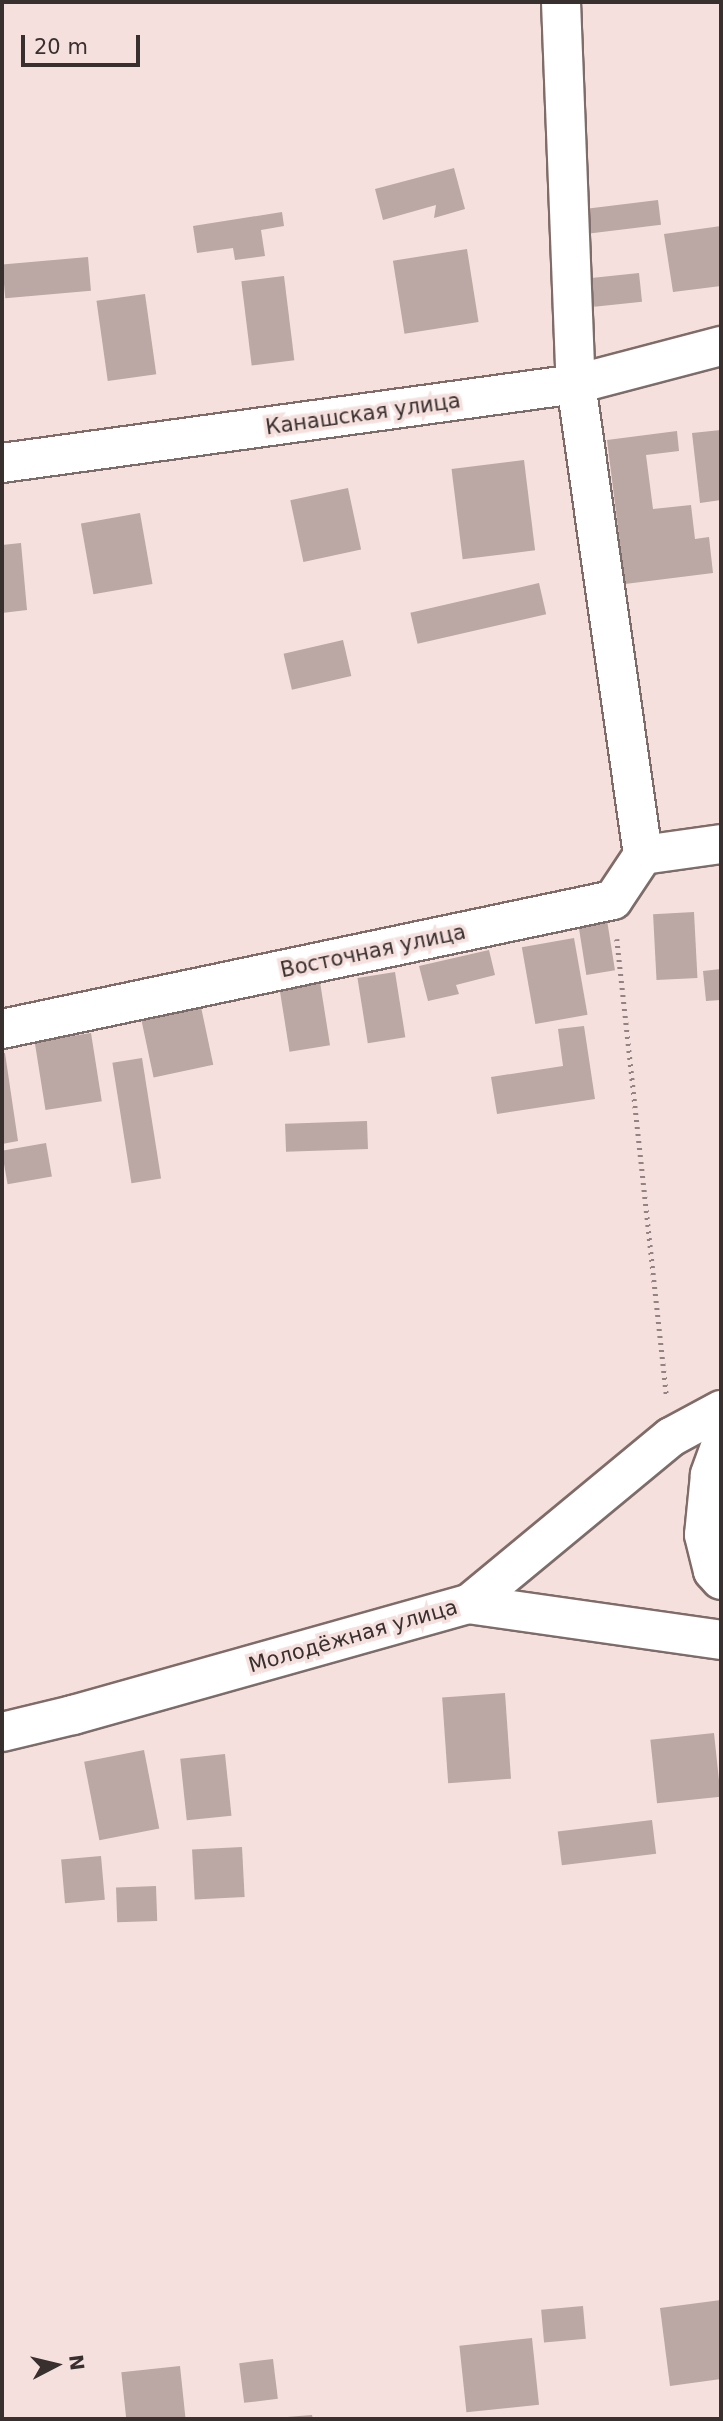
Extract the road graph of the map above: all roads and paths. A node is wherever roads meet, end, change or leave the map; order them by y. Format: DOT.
graph roads {
  1 [pos="561,2"];
  2 [pos="721,346"];
  3 [pos="576,384"];
  4 [pos="2,463"];
  5 [pos="721,844"];
  6 [pos="643,855"];
  7 [pos="613,900"];
  8 [pos="2,1029"];
  9 [pos="721,1410"];
  10 [pos="671,1437"];
  11 [pos="721,1444"];
  12 [pos="721,1580"];
  13 [pos="469,1604"];
  14 [pos="721,1640"];
  15 [pos="2,1732"];
  1 -- 3 [label="street"];
  2 -- 3 [label="street, Канашская улица"];
  3 -- 4 [label="street, Канашская улица"];
  3 -- 6 [label="street"];
  5 -- 6 [label="street"];
  6 -- 7 [label="street"];
  7 -- 8 [label="street, Восточная улица"];
  7 -- 10 [label="path"];
  9 -- 10 [label="street"];
  10 -- 13 [label="street"];
  11 -- 12 [label="street"];
  13 -- 14 [label="street, Молодёжная улица"];
  13 -- 15 [label="street, Молодёжная улица"];
}
